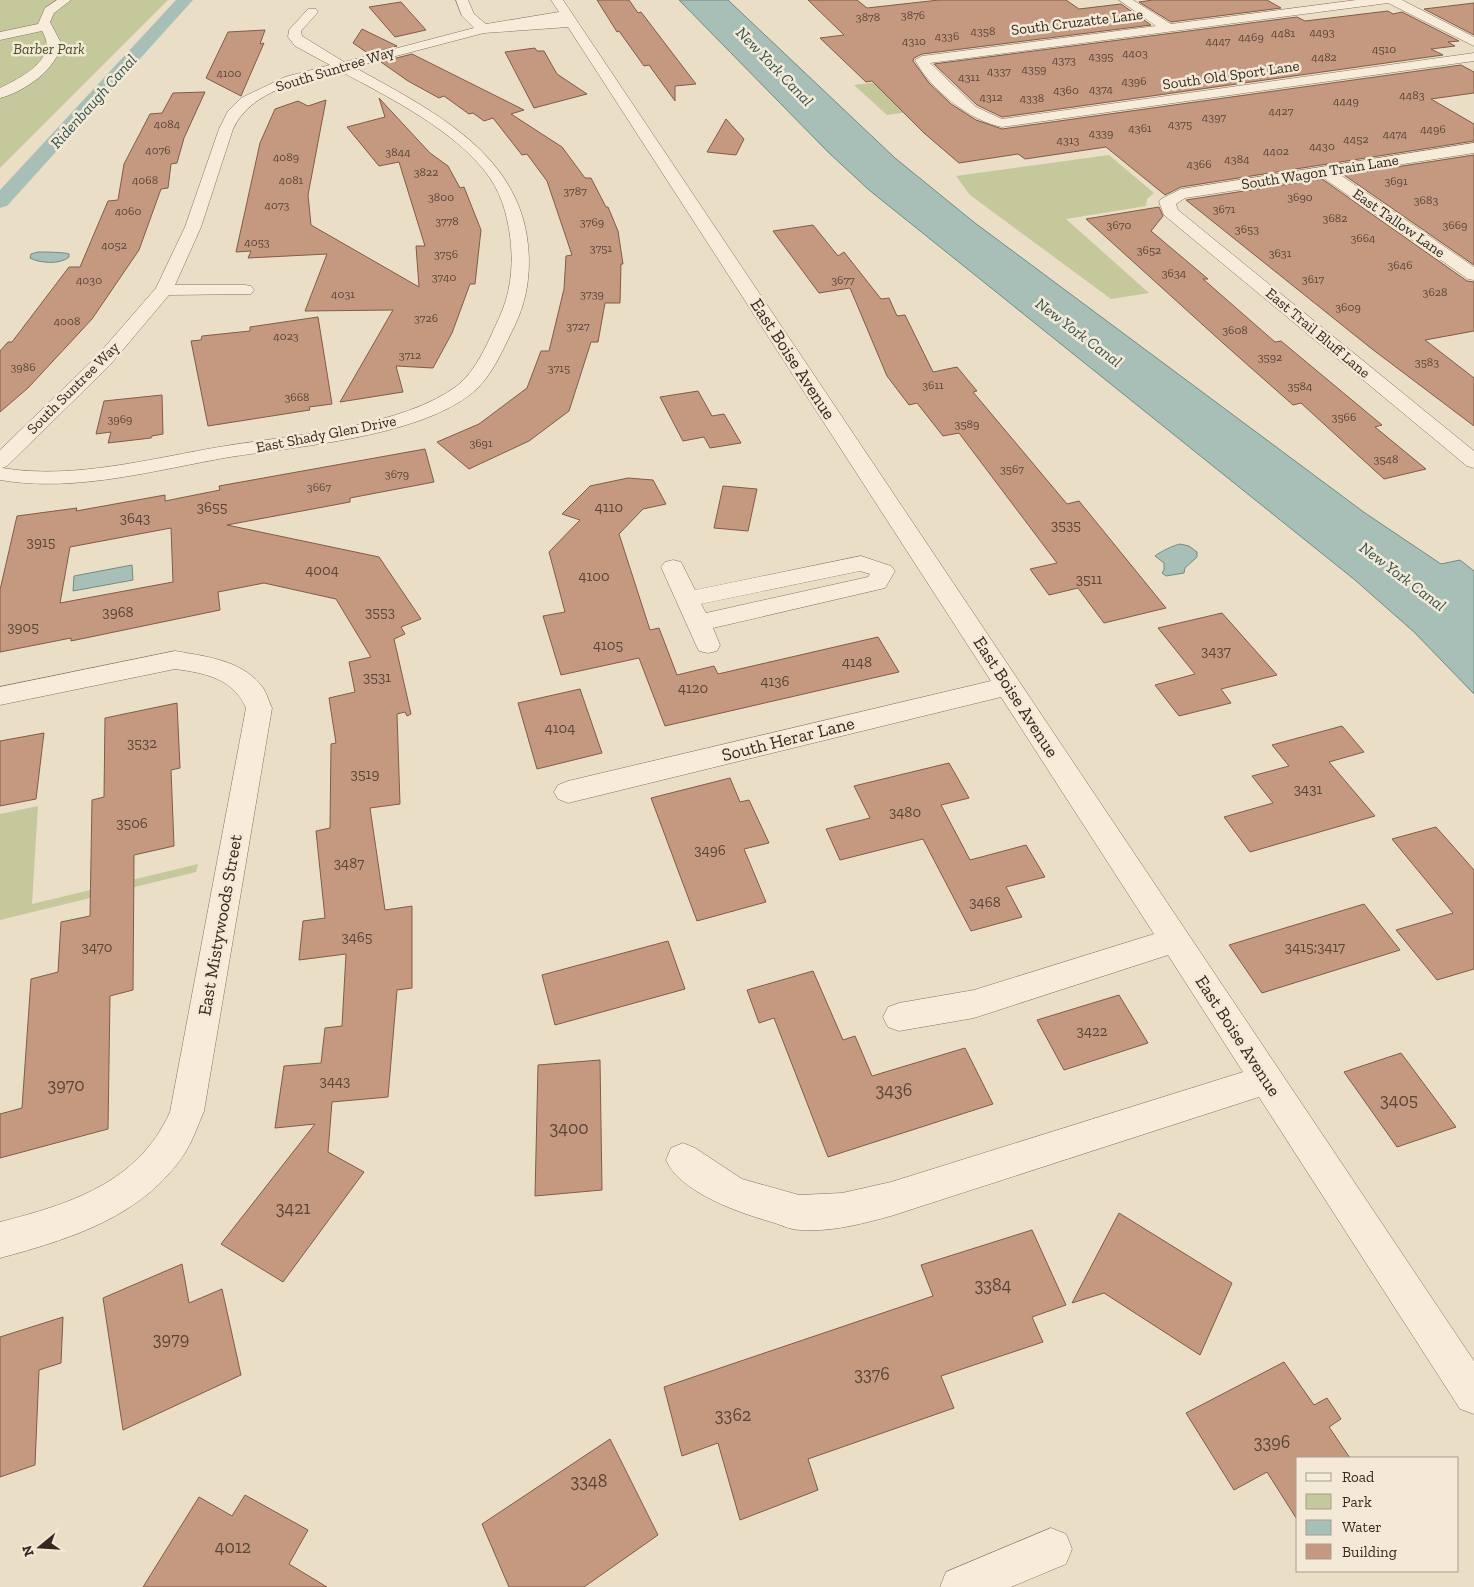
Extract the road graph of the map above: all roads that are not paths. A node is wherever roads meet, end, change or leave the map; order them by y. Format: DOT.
graph roads {
  1 [pos="65,0"];
  2 [pos="462,0"];
  3 [pos="1125,0"];
  4 [pos="1385,0"];
  5 [pos="1392,0"];
  6 [pos="312,12"];
  7 [pos="565,12"];
  8 [pos="45,27"];
  9 [pos="1167,27"];
  10 [pos="484,29"];
  11 [pos="0,36"];
  12 [pos="1474,42"];
  13 [pos="1474,57"];
  14 [pos="340,66"];
  15 [pos="0,94"];
  16 [pos="992,123"];
  17 [pos="1474,148"];
  18 [pos="1324,171"];
  19 [pos="1167,202"];
  20 [pos="1474,274"];
  21 [pos="164,290"];
  22 [pos="245,290"];
  23 [pos="0,462"];
  24 [pos="1474,462"];
  25 [pos="0,474"];
  26 [pos="926,562"];
  27 [pos="673,567"];
  28 [pos="883,571"];
  29 [pos="687,599"];
  30 [pos="698,623"];
  31 [pos="708,645"];
  32 [pos="1009,686"];
  33 [pos="0,696"];
  34 [pos="568,792"];
  35 [pos="1176,940"];
  36 [pos="899,1017"];
  37 [pos="1267,1079"];
  38 [pos="683,1160"];
  39 [pos="0,1240"];
  40 [pos="1474,1395"];
  41 [pos="1051,1549"];
  42 [pos="961,1587"];
  1 -- 8 [label="street"];
  2 -- 10 [label="street"];
  3 -- 9 [label="street"];
  4 -- 9 [label="street, South Cruzatte Lane"];
  5 -- 12 [label="street"];
  6 -- 14 [label="street, East Shady Glen Drive"];
  7 -- 10 [label="street, South Suntree Way"];
  7 -- 26 [label="street, East Boise Avenue"];
  8 -- 11 [label="street"];
  8 -- 15 [label="street"];
  9 -- 16 [label="street, South Cruzatte Lane"];
  10 -- 14 [label="street, South Suntree Way"];
  13 -- 16 [label="street, South Old Sport Lane"];
  14 -- 21 [label="street, South Suntree Way"];
  14 -- 25 [label="street, East Shady Glen Drive"];
  17 -- 18 [label="street, South Wagon Train Lane"];
  18 -- 19 [label="street, South Wagon Train Lane"];
  18 -- 20 [label="street, East Tallow Lane"];
  19 -- 24 [label="street, East Trail Bluff Lane"];
  21 -- 22 [label="street"];
  21 -- 23 [label="street, South Suntree Way"];
  26 -- 28 [label="street"];
  26 -- 32 [label="street, East Boise Avenue"];
  27 -- 29 [label="street"];
  28 -- 29 [label="street"];
  28 -- 30 [label="street"];
  29 -- 30 [label="street"];
  30 -- 31 [label="street"];
  32 -- 34 [label="street, South Herar Lane"];
  32 -- 35 [label="street, East Boise Avenue"];
  33 -- 39 [label="street, East Mistywoods Street"];
  35 -- 36 [label="street"];
  35 -- 37 [label="street, East Boise Avenue"];
  37 -- 38 [label="street"];
  37 -- 40 [label="street, East Boise Avenue"];
  41 -- 42 [label="street"];
}
